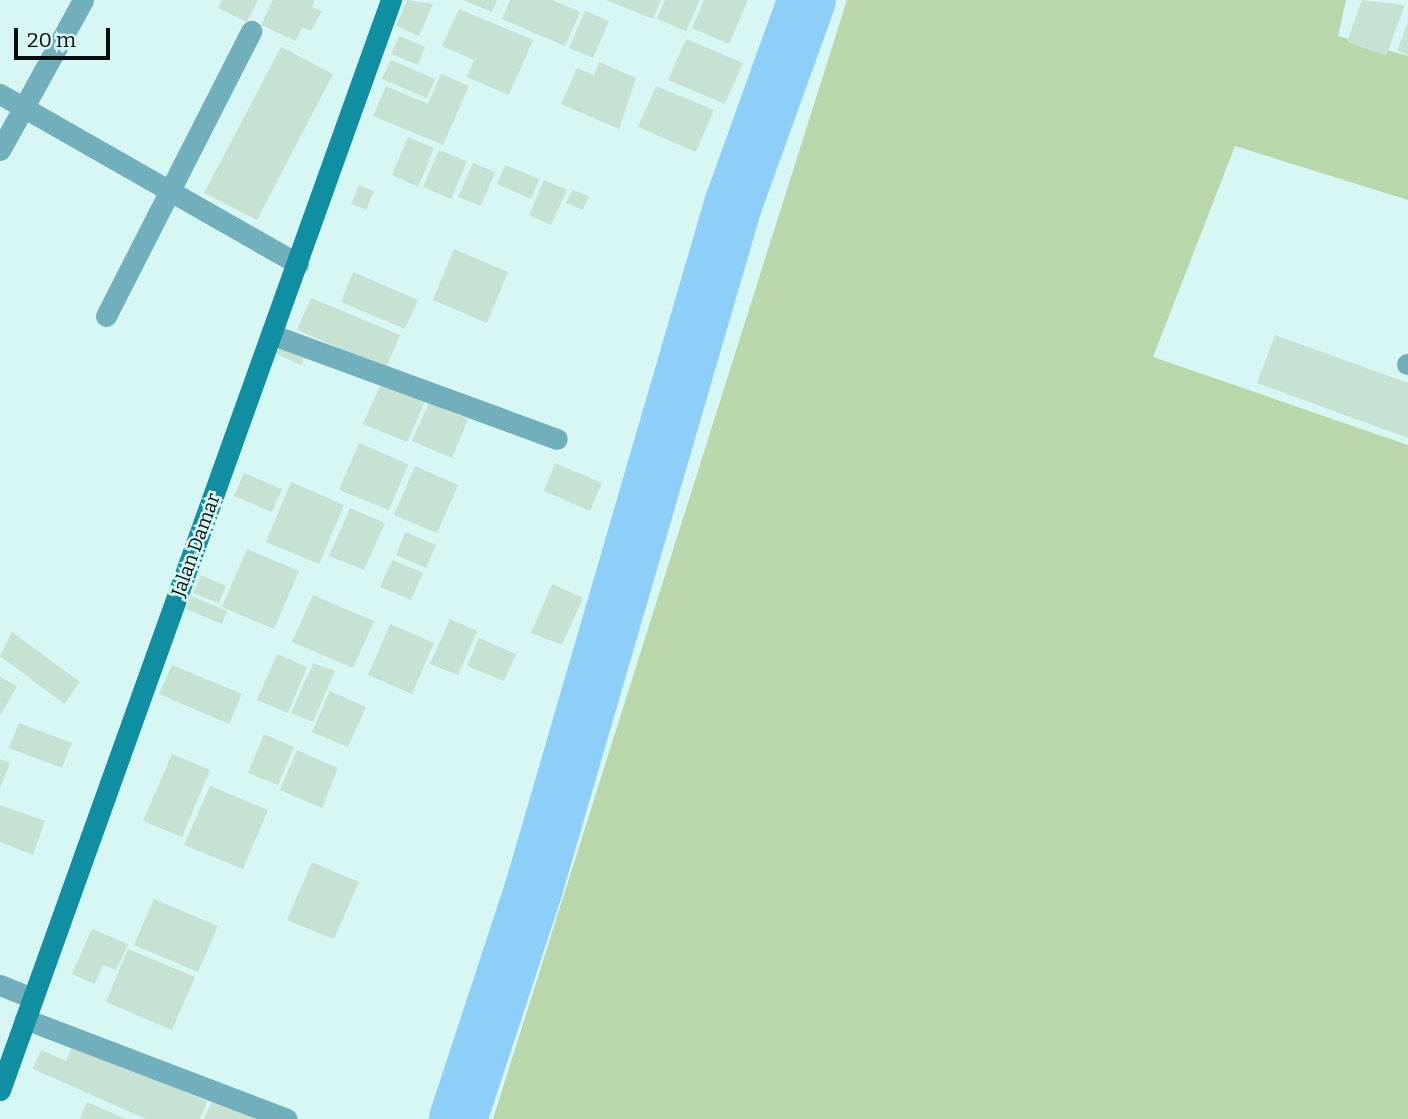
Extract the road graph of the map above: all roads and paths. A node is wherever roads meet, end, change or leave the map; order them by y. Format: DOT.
graph roads {
  1 [pos="83,0"];
  2 [pos="391,0"];
  3 [pos="251,31"];
  4 [pos="0,94"];
  5 [pos="24,106"];
  6 [pos="0,150"];
  7 [pos="170,190"];
  8 [pos="298,264"];
  9 [pos="106,316"];
  10 [pos="273,335"];
  11 [pos="557,439"];
  12 [pos="0,985"];
  13 [pos="32,998"];
  14 [pos="24,1019"];
  15 [pos="0,1090"];
  16 [pos="287,1119"];
  1 -- 5 [label="street"];
  2 -- 8 [label="street, Jalan Damar"];
  3 -- 7 [label="street"];
  4 -- 5 [label="street"];
  5 -- 6 [label="street"];
  5 -- 7 [label="street"];
  7 -- 8 [label="street"];
  7 -- 9 [label="street"];
  8 -- 10 [label="street, Jalan Damar"];
  10 -- 11 [label="street"];
  10 -- 13 [label="street, Jalan Damar"];
  12 -- 13 [label="street"];
  13 -- 14 [label="street, Jalan Damar"];
  14 -- 15 [label="street, Jalan Damar"];
  14 -- 16 [label="street"];
}
